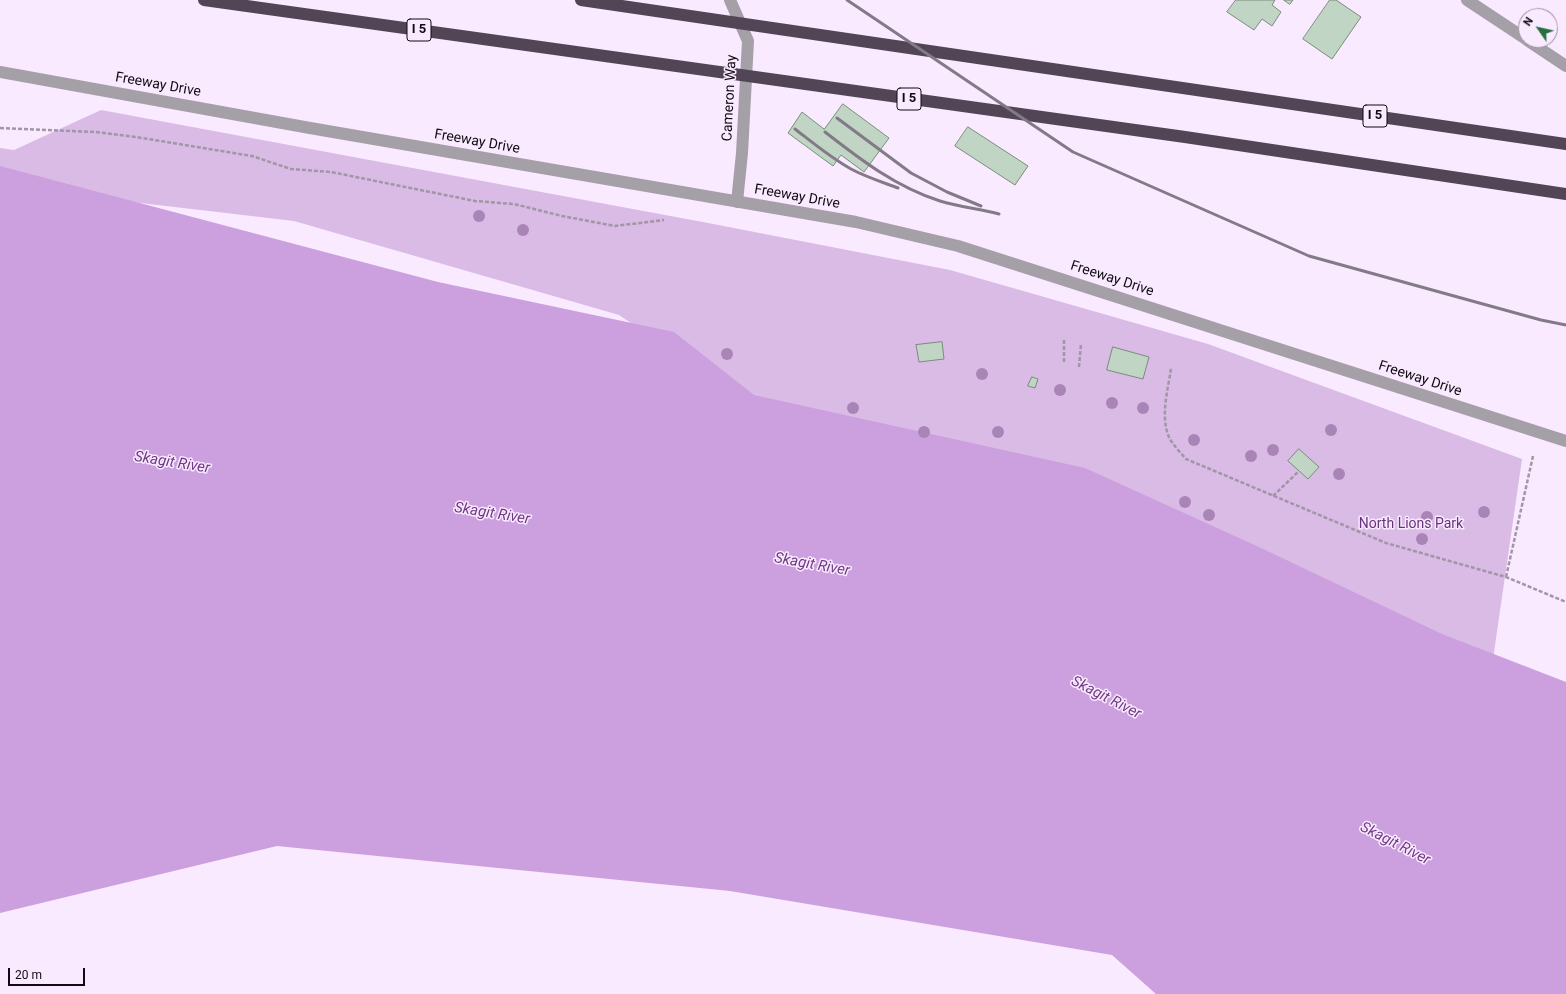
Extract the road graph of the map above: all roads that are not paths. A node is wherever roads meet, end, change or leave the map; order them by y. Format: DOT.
graph roads {
  1 [pos="204,0"];
  2 [pos="581,0"];
  3 [pos="730,0"];
  4 [pos="1467,0"];
  5 [pos="1518,34"];
  6 [pos="1539,48"];
  7 [pos="1566,66"];
  8 [pos="0,72"];
  9 [pos="1566,144"];
  10 [pos="1566,194"];
  11 [pos="737,202"];
  12 [pos="1566,441"];
  1 -- 10 [label="highway, I 5"];
  2 -- 9 [label="highway, I 5"];
  3 -- 11 [label="street, Cameron Way"];
  4 -- 5 [label="street"];
  6 -- 7 [label="street"];
  8 -- 11 [label="street, Freeway Drive"];
  11 -- 12 [label="street, Freeway Drive"];
}
